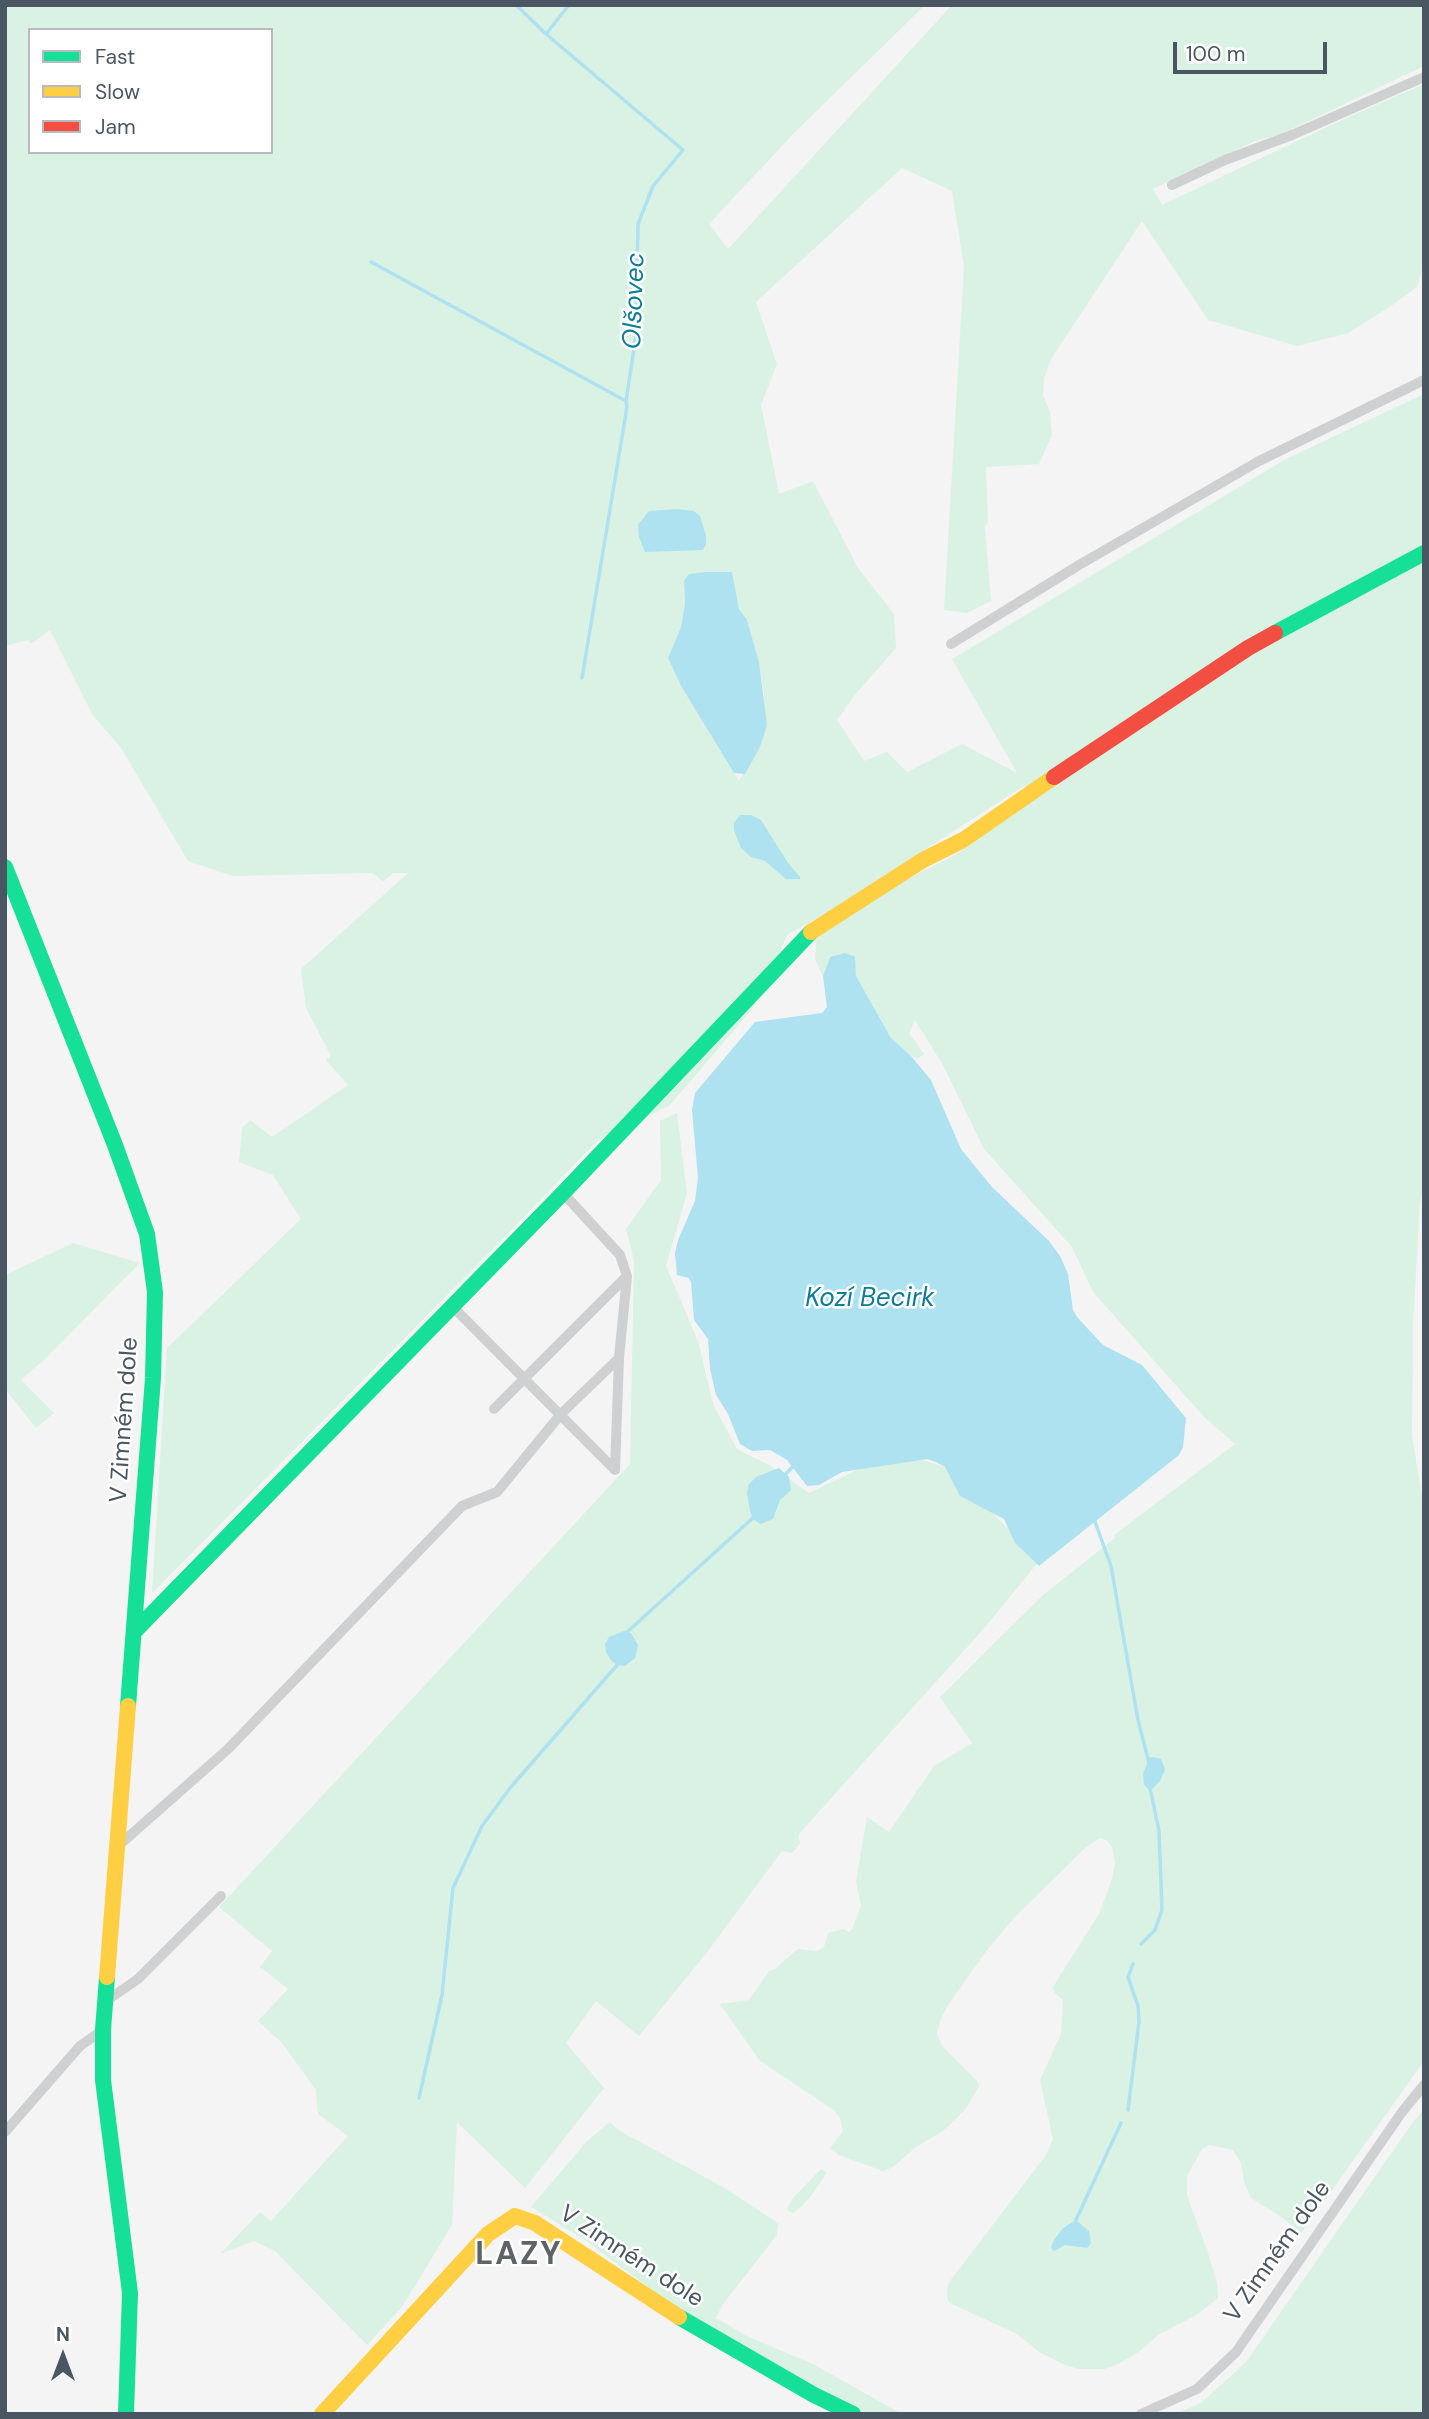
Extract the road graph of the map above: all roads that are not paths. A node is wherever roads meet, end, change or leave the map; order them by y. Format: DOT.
graph roads {
  1 [pos="1424,77"];
  2 [pos="1172,185"];
  3 [pos="1424,380"];
  4 [pos="1424,553"];
  5 [pos="951,643"];
  6 [pos="5,867"];
  7 [pos="563,1192"];
  8 [pos="626,1276"];
  9 [pos="452,1306"];
  10 [pos="619,1358"];
  11 [pos="525,1378"];
  12 [pos="494,1409"];
  13 [pos="561,1414"];
  14 [pos="134,1632"];
  15 [pos="117,1847"];
  16 [pos="221,1896"];
  17 [pos="106,2001"];
  18 [pos="103,2030"];
  19 [pos="1424,2085"];
  20 [pos="5,2132"];
  21 [pos="126,2414"];
  22 [pos="322,2414"];
  23 [pos="853,2414"];
  24 [pos="1141,2414"];
  1 -- 2 [label="street"];
  3 -- 5 [label="street"];
  4 -- 7 [label="street"];
  6 -- 14 [label="street, V Zimném dole"];
  7 -- 8 [label="street"];
  7 -- 9 [label="street"];
  8 -- 10 [label="street"];
  8 -- 11 [label="street"];
  9 -- 11 [label="street"];
  9 -- 14 [label="street"];
  10 -- 13 [label="street"];
  10 -- 13 [label="street"];
  11 -- 12 [label="street"];
  11 -- 13 [label="street"];
  13 -- 15 [label="street"];
  14 -- 15 [label="street, V Zimném dole"];
  15 -- 17 [label="street, V Zimném dole"];
  16 -- 17 [label="street"];
  17 -- 18 [label="street, V Zimném dole"];
  18 -- 20 [label="street"];
  18 -- 21 [label="street, V Zimném dole"];
  19 -- 24 [label="street, V Zimném dole"];
  22 -- 23 [label="street, V Zimném dole"];
}
